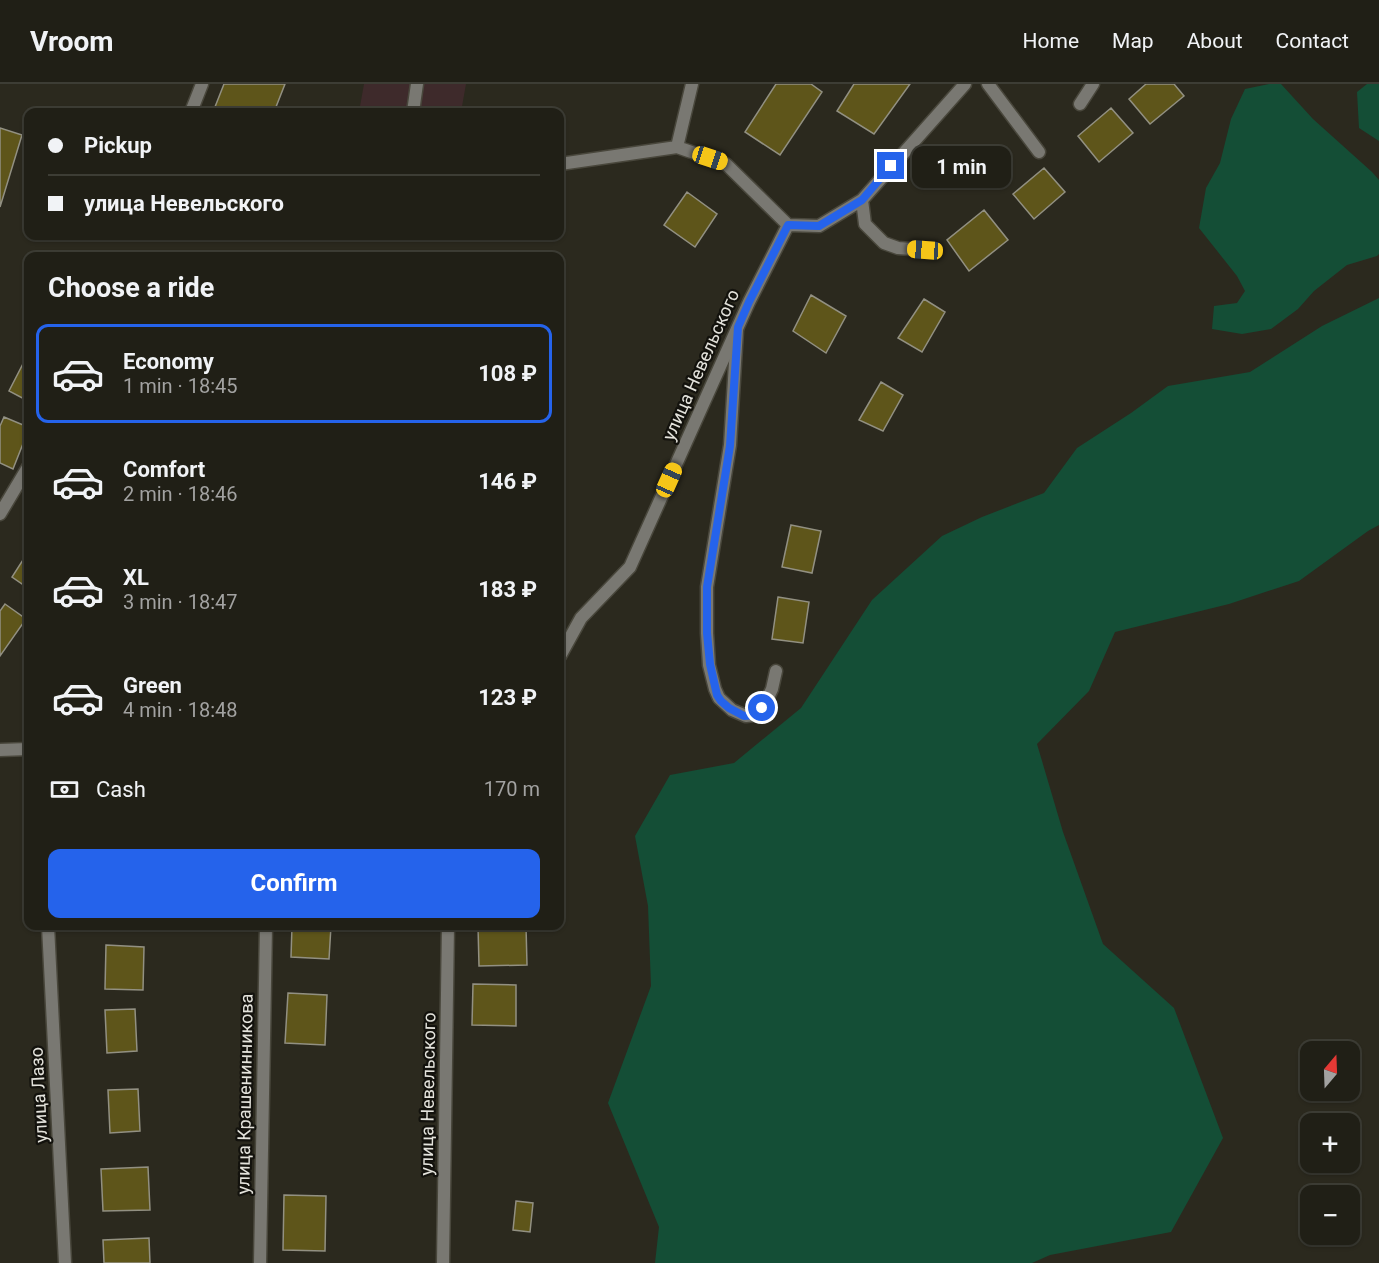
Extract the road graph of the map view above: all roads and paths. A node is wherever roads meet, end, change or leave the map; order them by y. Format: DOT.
graph roads {
  1 [pos="202,84"];
  2 [pos="417,84"];
  3 [pos="692,84"];
  4 [pos="965,84"];
  5 [pos="988,84"];
  6 [pos="1093,84"];
  7 [pos="1080,104"];
  8 [pos="193,108"];
  9 [pos="414,108"];
  10 [pos="678,147"];
  11 [pos="1039,152"];
  12 [pos="564,163"];
  13 [pos="862,200"];
  14 [pos="788,225"];
  15 [pos="925,250"];
  16 [pos="738,327"];
  17 [pos="24,474"];
  18 [pos="0,514"];
  19 [pos="564,649"];
  20 [pos="776,671"];
  21 [pos="24,749"];
  22 [pos="0,750"];
  23 [pos="48,930"];
  24 [pos="266,930"];
  25 [pos="448,930"];
  26 [pos="65,1263"];
  27 [pos="260,1263"];
  28 [pos="443,1263"];
  1 -- 8 [label="street"];
  2 -- 9 [label="street"];
  3 -- 10 [label="street"];
  4 -- 13 [label="street"];
  5 -- 11 [label="street"];
  6 -- 7 [label="street"];
  10 -- 12 [label="street"];
  10 -- 14 [label="street"];
  13 -- 14 [label="street"];
  13 -- 15 [label="street"];
  14 -- 16 [label="street, улица Невельского"];
  16 -- 19 [label="street, улица Невельского"];
  16 -- 20 [label="street"];
  17 -- 18 [label="street"];
  21 -- 22 [label="street"];
  23 -- 26 [label="street, улица Лазо"];
  24 -- 27 [label="street, улица Крашенинникова"];
  25 -- 28 [label="street, улица Невельского"];
}
